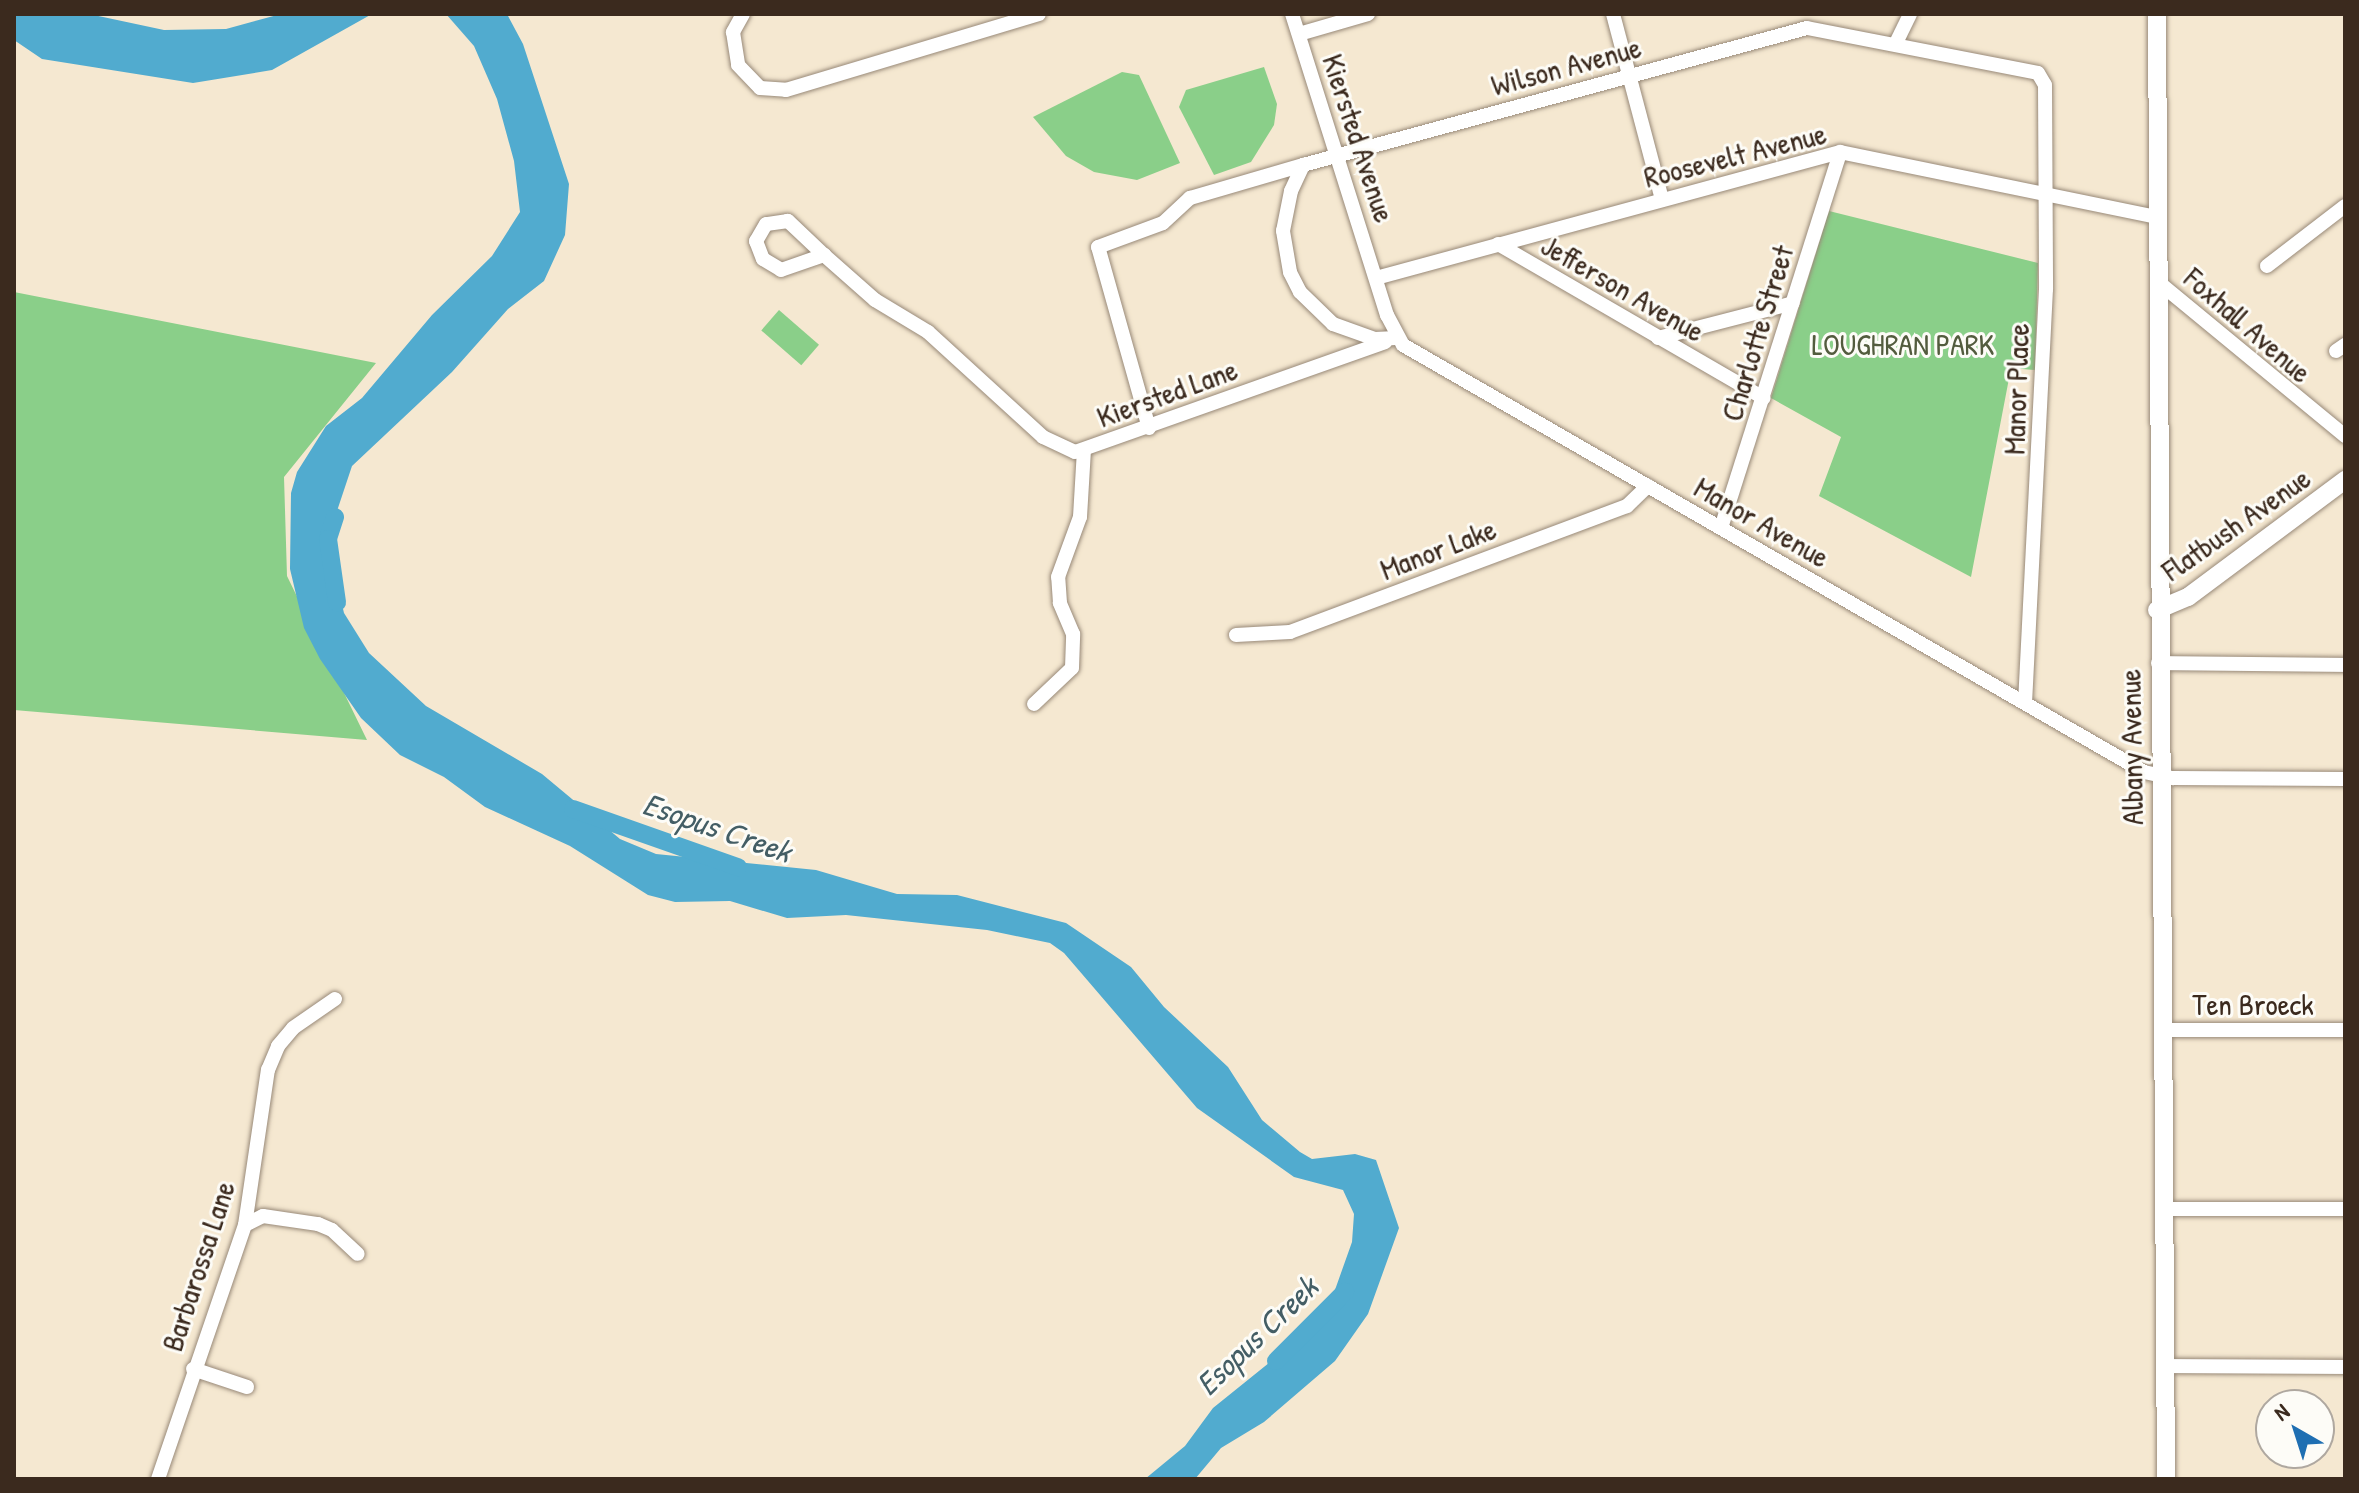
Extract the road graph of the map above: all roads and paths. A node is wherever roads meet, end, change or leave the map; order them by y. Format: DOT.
graph roads {
  1 [pos="743,14"];
  2 [pos="1039,14"];
  3 [pos="1292,14"];
  4 [pos="1368,14"];
  5 [pos="1613,14"];
  6 [pos="1910,14"];
  7 [pos="2157,14"];
  8 [pos="1299,34"];
  9 [pos="1896,43"];
  10 [pos="1630,76"];
  11 [pos="2042,78"];
  12 [pos="1840,152"];
  13 [pos="1337,155"];
  14 [pos="1303,165"];
  15 [pos="2045,192"];
  16 [pos="1662,200"];
  17 [pos="2345,206"];
  18 [pos="2158,217"];
  19 [pos="1498,244"];
  20 [pos="824,255"];
  21 [pos="2267,266"];
  22 [pos="1376,278"];
  23 [pos="2157,281"];
  24 [pos="1793,303"];
  25 [pos="1396,338"];
  26 [pos="1658,338"];
  27 [pos="1764,398"];
  28 [pos="1149,428"];
  29 [pos="2345,436"];
  30 [pos="1084,450"];
  31 [pos="2345,480"];
  32 [pos="1648,486"];
  33 [pos="1721,528"];
  34 [pos="2157,610"];
  35 [pos="1236,635"];
  36 [pos="2158,663"];
  37 [pos="2345,665"];
  38 [pos="2025,702"];
  39 [pos="1034,704"];
  40 [pos="2159,776"];
  41 [pos="2345,779"];
  42 [pos="335,999"];
  43 [pos="2161,1030"];
  44 [pos="2345,1030"];
  45 [pos="2163,1209"];
  46 [pos="2345,1209"];
  47 [pos="245,1225"];
  48 [pos="358,1254"];
  49 [pos="2165,1366"];
  50 [pos="2345,1367"];
  51 [pos="193,1369"];
  52 [pos="247,1387"];
  53 [pos="158,1479"];
  54 [pos="2166,1479"];
  1 -- 2 [label="street"];
  3 -- 8 [label="street, Kiersted Avenue"];
  4 -- 8 [label="street"];
  5 -- 10 [label="street"];
  6 -- 9 [label="street"];
  7 -- 18 [label="main road, Albany Avenue"];
  8 -- 13 [label="street, Kiersted Avenue"];
  9 -- 10 [label="street, Wilson Avenue"];
  9 -- 11 [label="street, Wilson Avenue"];
  10 -- 13 [label="street, Wilson Avenue"];
  10 -- 16 [label="street"];
  11 -- 15 [label="street, Manor Place"];
  12 -- 15 [label="street, Roosevelt Avenue"];
  12 -- 16 [label="street, Roosevelt Avenue"];
  12 -- 24 [label="street, Charlotte Street"];
  13 -- 14 [label="street, Wilson Avenue"];
  13 -- 22 [label="street, Kiersted Avenue"];
  14 -- 25 [label="street"];
  14 -- 28 [label="street, Wilson Avenue"];
  15 -- 18 [label="street, Roosevelt Avenue"];
  15 -- 38 [label="street, Manor Place"];
  16 -- 19 [label="street, Roosevelt Avenue"];
  17 -- 21 [label="street"];
  18 -- 23 [label="main road, Albany Avenue"];
  19 -- 22 [label="street, Roosevelt Avenue"];
  19 -- 26 [label="street, Jefferson Avenue"];
  20 -- 20 [label="street, Kiersted Lane"];
  20 -- 30 [label="street, Kiersted Lane"];
  22 -- 25 [label="street"];
  23 -- 29 [label="street, Foxhall Avenue"];
  23 -- 34 [label="main road, Albany Avenue"];
  24 -- 26 [label="street"];
  24 -- 27 [label="street, Charlotte Street"];
  25 -- 28 [label="street, Kiersted Lane"];
  25 -- 32 [label="street, Manor Avenue"];
  26 -- 27 [label="street, Jefferson Avenue"];
  27 -- 33 [label="street, Charlotte Street"];
  28 -- 30 [label="street, Kiersted Lane"];
  30 -- 39 [label="street"];
  31 -- 34 [label="main road, Flatbush Avenue"];
  32 -- 33 [label="street, Manor Avenue"];
  32 -- 35 [label="street, Manor Lake"];
  33 -- 38 [label="street, Manor Avenue"];
  34 -- 36 [label="main road, Albany Avenue"];
  36 -- 37 [label="street"];
  36 -- 40 [label="main road, Albany Avenue"];
  38 -- 40 [label="street, Manor Avenue"];
  40 -- 41 [label="street"];
  40 -- 43 [label="main road, Albany Avenue"];
  42 -- 47 [label="street, Barbarossa Lane"];
  43 -- 44 [label="street, Ten Broeck"];
  43 -- 45 [label="main road, Albany Avenue"];
  45 -- 46 [label="street"];
  45 -- 49 [label="main road, Albany Avenue"];
  47 -- 48 [label="street"];
  47 -- 51 [label="street, Barbarossa Lane"];
  49 -- 50 [label="street"];
  49 -- 54 [label="main road, Albany Avenue"];
  51 -- 52 [label="street"];
  51 -- 53 [label="street, Barbarossa Lane"];
}
